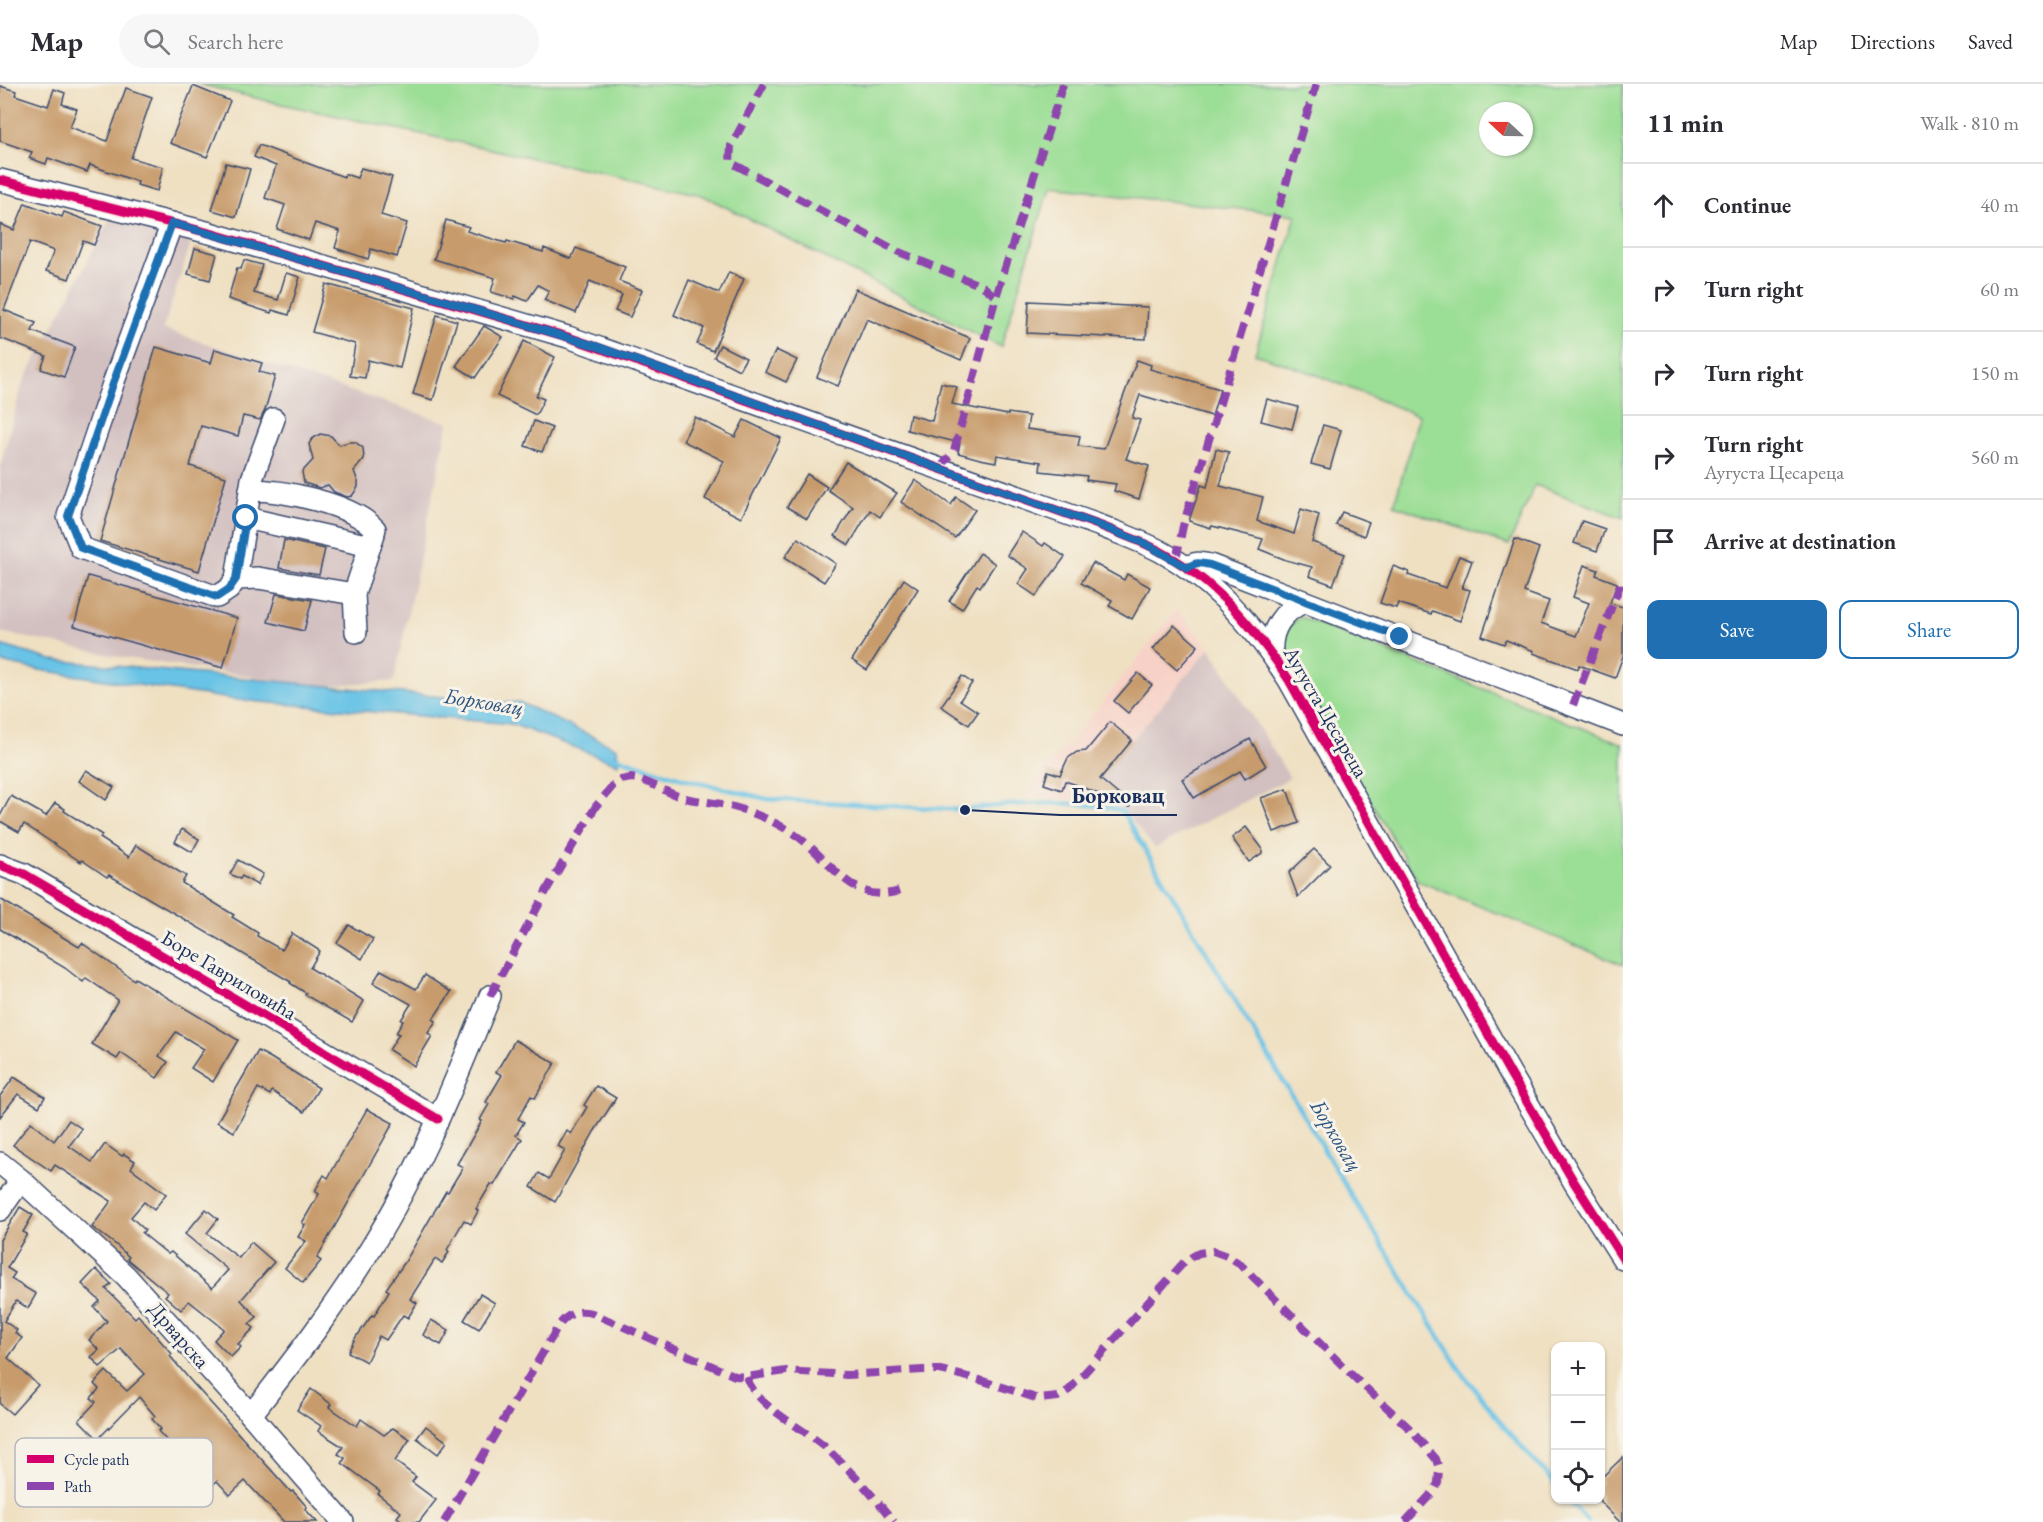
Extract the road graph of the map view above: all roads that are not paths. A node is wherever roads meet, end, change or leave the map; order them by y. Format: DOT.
graph roads {
  1 [pos="0,180"];
  2 [pos="172,223"];
  3 [pos="274,419"];
  4 [pos="250,490"];
  5 [pos="246,518"];
  6 [pos="375,531"];
  7 [pos="1188,568"];
  8 [pos="236,579"];
  9 [pos="354,594"];
  10 [pos="1304,602"];
  11 [pos="357,632"];
  12 [pos="1272,653"];
  13 [pos="1623,725"];
  14 [pos="0,866"];
  15 [pos="490,996"];
  16 [pos="438,1119"];
  17 [pos="0,1163"];
  18 [pos="21,1180"];
  19 [pos="0,1210"];
  20 [pos="1623,1259"];
  21 [pos="251,1415"];
  22 [pos="343,1522"];
  1 -- 2 [label="street, Аугуста Цесареца"];
  2 -- 7 [label="street, Аугуста Цесареца"];
  2 -- 8 [label="street"];
  3 -- 4 [label="street"];
  4 -- 5 [label="street"];
  4 -- 6 [label="street"];
  5 -- 6 [label="street"];
  5 -- 8 [label="street"];
  6 -- 9 [label="street"];
  7 -- 10 [label="street"];
  7 -- 12 [label="street, Аугуста Цесареца"];
  8 -- 9 [label="street"];
  9 -- 11 [label="street"];
  10 -- 12 [label="street"];
  10 -- 13 [label="street"];
  12 -- 20 [label="street, Аугуста Цесареца"];
  14 -- 16 [label="street, Боре Гавриловића"];
  15 -- 16 [label="street"];
  16 -- 21 [label="street"];
  17 -- 18 [label="street, Дрварска"];
  18 -- 19 [label="street"];
  18 -- 21 [label="street, Дрварска"];
  21 -- 22 [label="street, Дрварска"];
}
